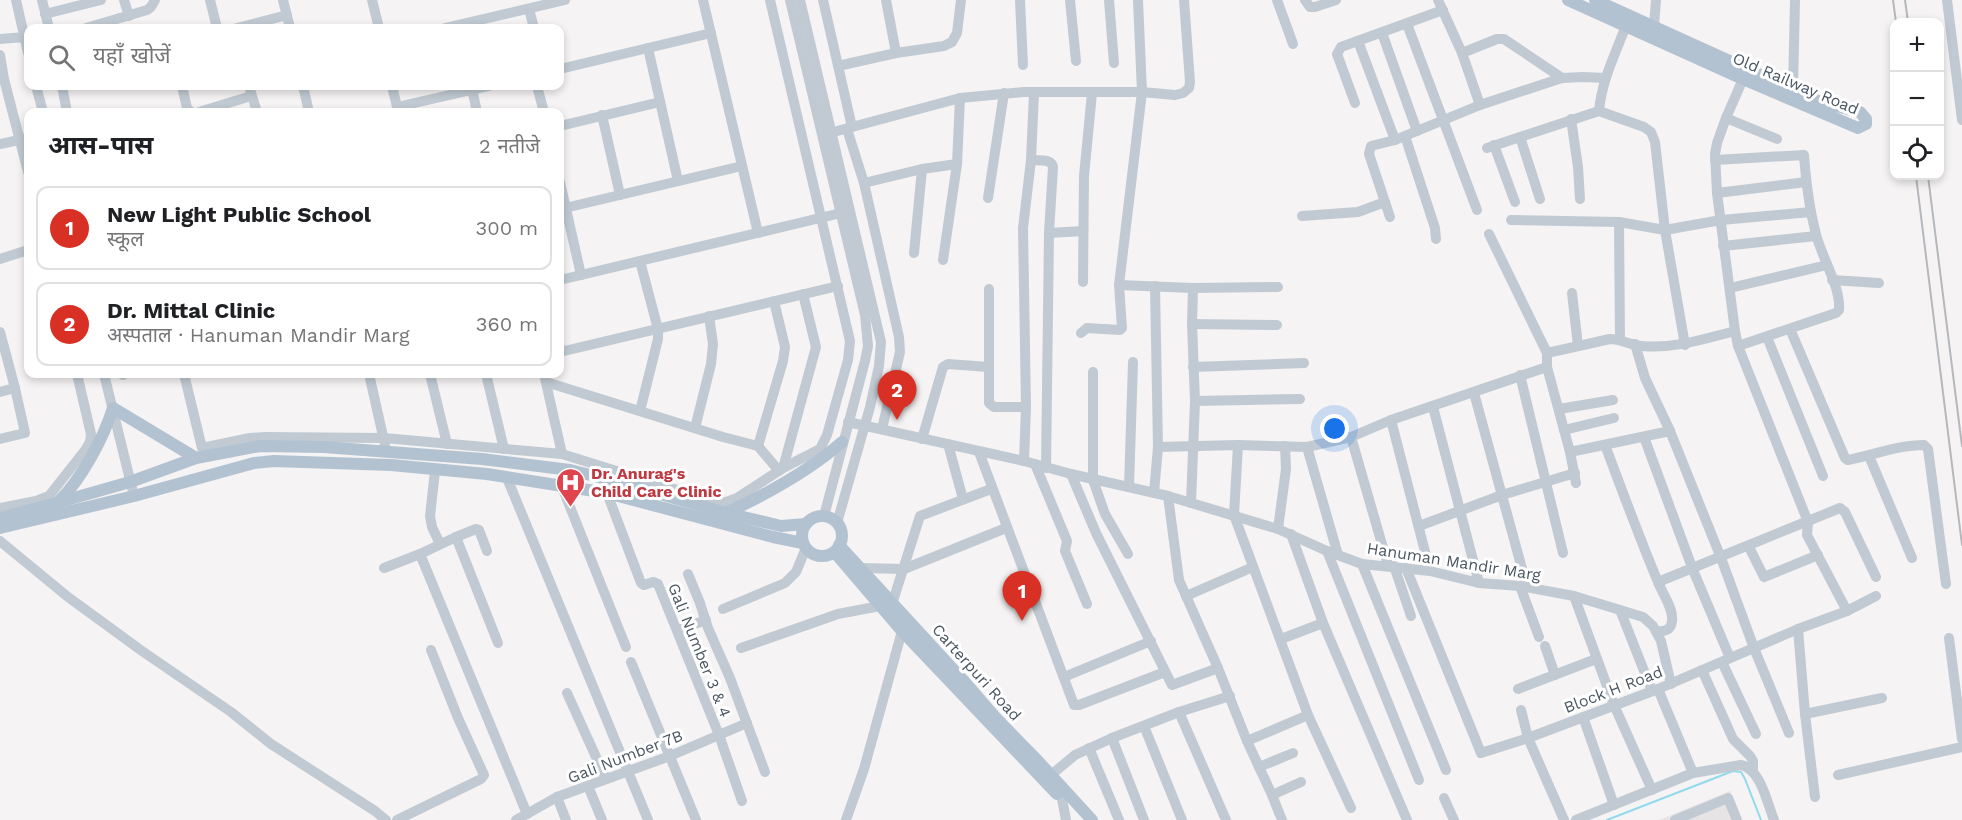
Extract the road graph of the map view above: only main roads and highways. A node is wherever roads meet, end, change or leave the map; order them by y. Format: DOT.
graph roads {
  1 [pos="1568,0"];
  2 [pos="1595,0"];
  3 [pos="1628,21"];
  4 [pos="842,442"];
  5 [pos="196,458"];
  6 [pos="56,503"];
  7 [pos="726,513"];
  8 [pos="0,518"];
  9 [pos="806,524"];
  10 [pos="0,528"];
  11 [pos="805,545"];
  12 [pos="836,548"];
  13 [pos="886,605"];
  14 [pos="1083,820"];
  15 [pos="1092,820"];
  1 -- 3 [label="main road, Old Railway Road"];
  2 -- 3 [label="main road, Old Railway Road"];
  3 -- 3 [label="main road, Old Railway Road"];
  4 -- 7 [label="main road"];
  5 -- 6 [label="main road"];
  5 -- 6 [label="main road"];
  5 -- 7 [label="main road"];
  6 -- 8 [label="main road"];
  7 -- 9 [label="main road"];
  9 -- 11 [label="main road"];
  9 -- 12 [label="main road"];
  10 -- 11 [label="main road"];
  11 -- 12 [label="main road"];
  12 -- 13 [label="main road, Carterpuri Road"];
  12 -- 13 [label="main road, Carterpuri Road"];
  13 -- 14 [label="main road, Carterpuri Road"];
  13 -- 15 [label="main road, Carterpuri Road"];
}
